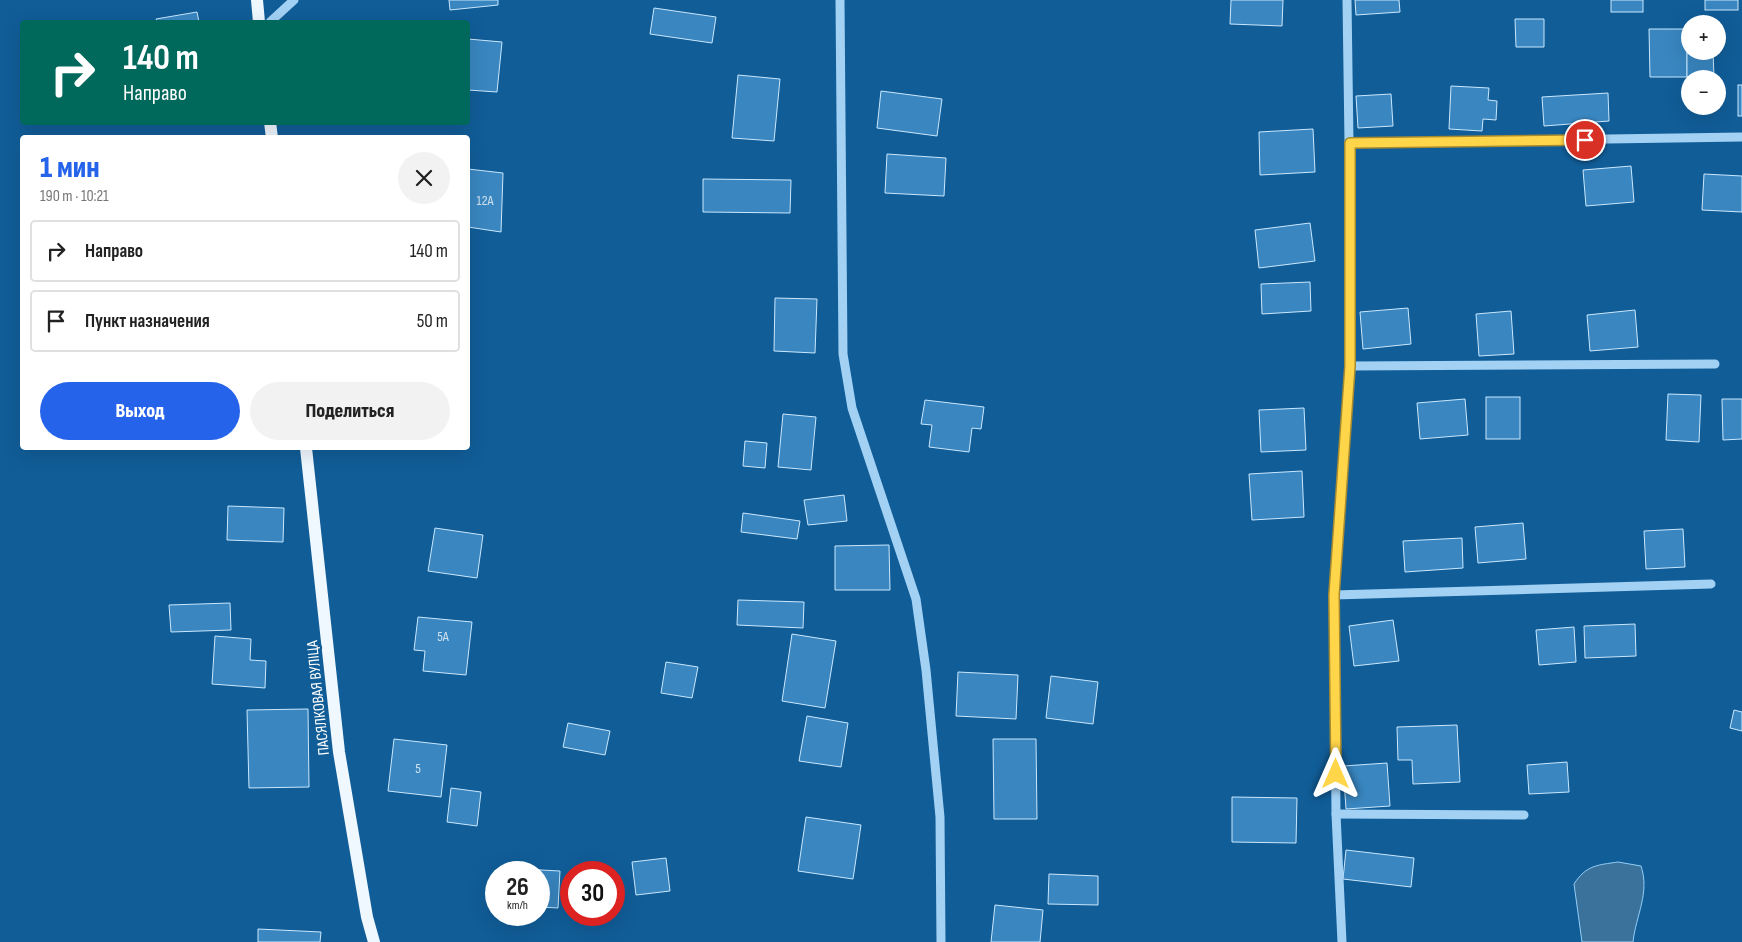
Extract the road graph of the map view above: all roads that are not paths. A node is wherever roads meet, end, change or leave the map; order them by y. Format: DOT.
graph roads {
  1 [pos="256,0"];
  2 [pos="294,0"];
  3 [pos="840,0"];
  4 [pos="1347,0"];
  5 [pos="259,20"];
  6 [pos="272,20"];
  7 [pos="1742,137"];
  8 [pos="1350,143"];
  9 [pos="1715,364"];
  10 [pos="1350,366"];
  11 [pos="306,450"];
  12 [pos="1711,584"];
  13 [pos="1334,595"];
  14 [pos="1336,814"];
  15 [pos="1524,815"];
  16 [pos="374,942"];
  17 [pos="941,942"];
  18 [pos="1342,942"];
  1 -- 5 [label="main road"];
  2 -- 6 [label="street"];
  3 -- 17 [label="street"];
  4 -- 8 [label="street"];
  7 -- 8 [label="street"];
  8 -- 10 [label="street"];
  9 -- 10 [label="street"];
  10 -- 13 [label="street"];
  11 -- 16 [label="main road, ПАСЯЛКОВАЯ ВУЛІЦА"];
  12 -- 13 [label="street"];
  13 -- 14 [label="street"];
  14 -- 15 [label="street"];
  14 -- 18 [label="street"];
}
